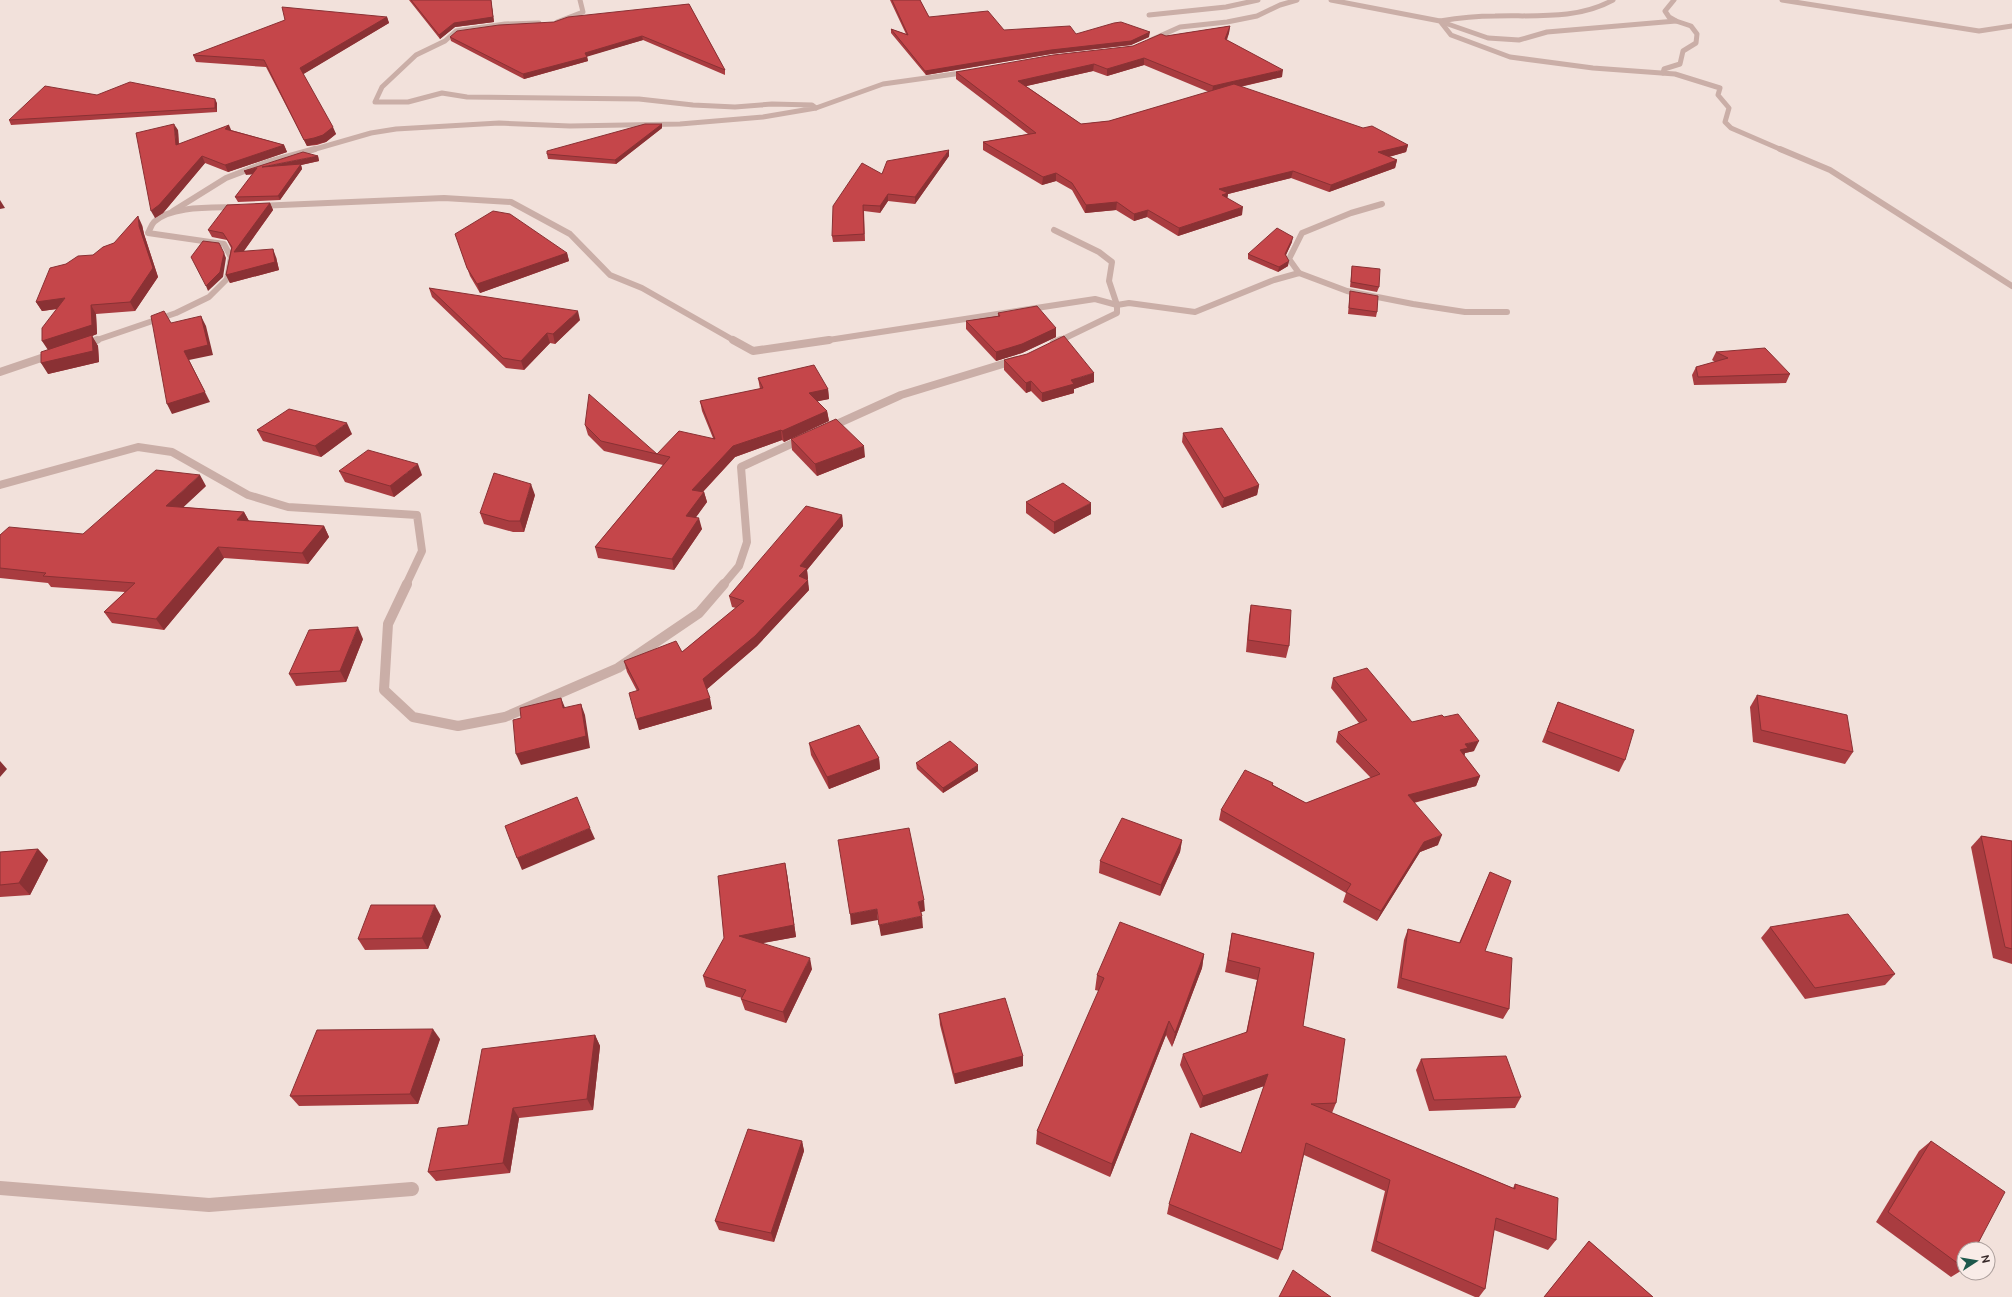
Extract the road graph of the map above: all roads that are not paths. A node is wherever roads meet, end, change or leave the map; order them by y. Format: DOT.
graph roads {
  1 [pos="580,0"];
  2 [pos="1258,0"];
  3 [pos="1297,0"];
  4 [pos="1332,0"];
  5 [pos="1613,0"];
  6 [pos="1674,0"];
  7 [pos="1782,0"];
  8 [pos="1149,15"];
  9 [pos="1440,21"];
  10 [pos="1676,21"];
  11 [pos="2012,26"];
  12 [pos="1146,43"];
  13 [pos="976,71"];
  14 [pos="1663,73"];
  15 [pos="816,108"];
  16 [pos="1382,204"];
  17 [pos="168,214"];
  18 [pos="1054,230"];
  19 [pos="1299,273"];
  20 [pos="2012,286"];
  21 [pos="1117,305"];
  22 [pos="1507,312"];
  23 [pos="73,347"];
  24 [pos="1046,348"];
  25 [pos="59,352"];
  26 [pos="1024,358"];
  27 [pos="0,372"];
  28 [pos="0,485"];
  29 [pos="0,1188"];
  30 [pos="412,1189"];
  1 -- 15 [label="street"];
  2 -- 8 [label="street"];
  3 -- 12 [label="street"];
  4 -- 9 [label="street"];
  5 -- 9 [label="street"];
  6 -- 10 [label="street"];
  7 -- 11 [label="street"];
  9 -- 10 [label="street"];
  9 -- 14 [label="street"];
  10 -- 14 [label="street"];
  13 -- 15 [label="street"];
  14 -- 20 [label="street"];
  15 -- 17 [label="street"];
  16 -- 19 [label="street"];
  17 -- 21 [label="street"];
  17 -- 23 [label="street"];
  18 -- 21 [label="street"];
  19 -- 21 [label="street"];
  19 -- 22 [label="street"];
  21 -- 24 [label="street"];
  25 -- 27 [label="street"];
  26 -- 28 [label="street"];
  29 -- 30 [label="street"];
}
